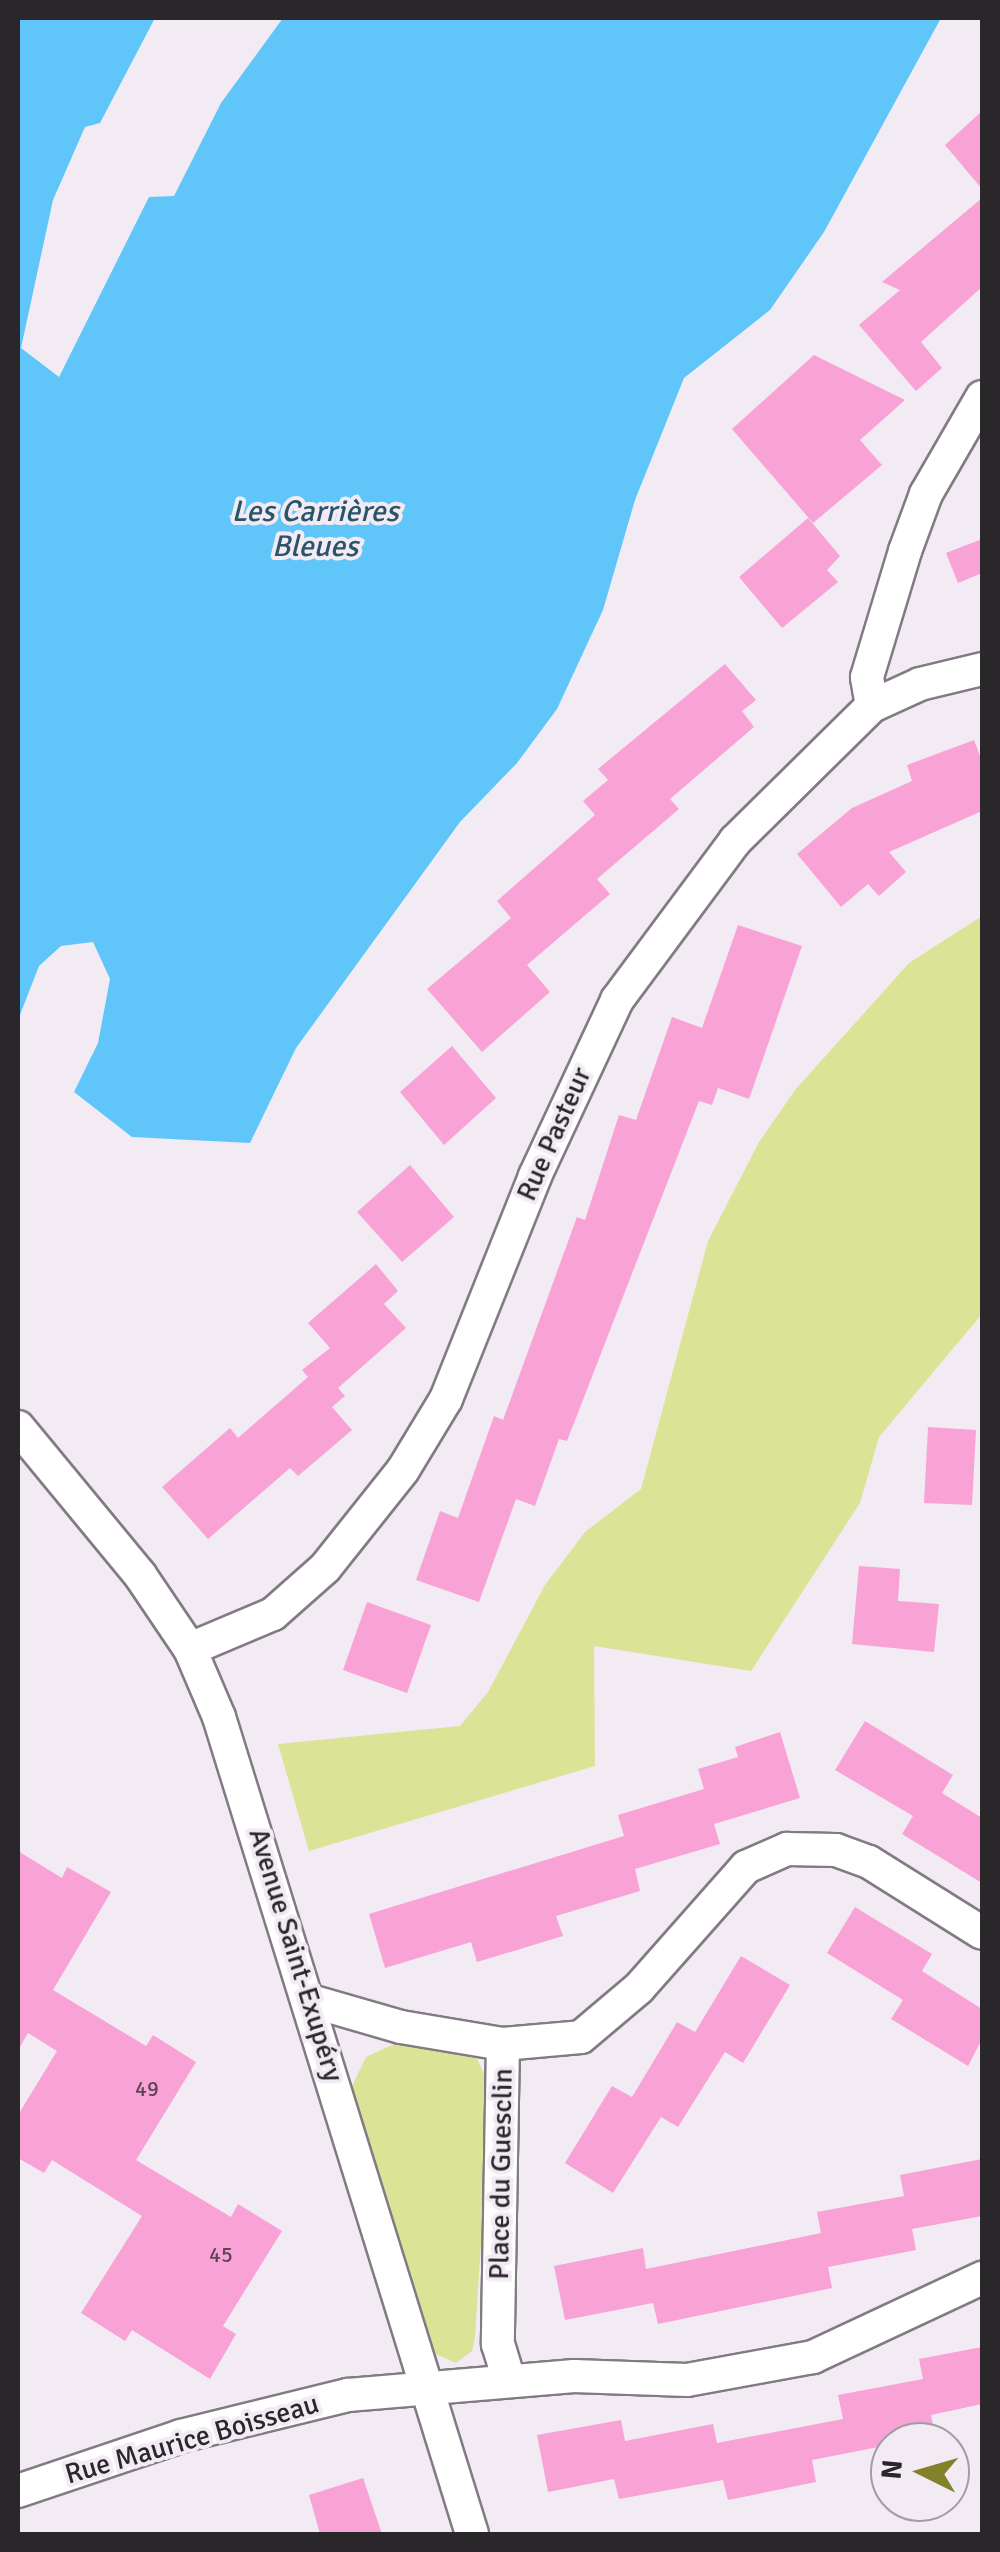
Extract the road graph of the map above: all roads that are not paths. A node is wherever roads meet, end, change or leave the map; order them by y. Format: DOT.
graph roads {
  1 [pos="982,397"];
  2 [pos="982,669"];
  3 [pos="872,706"];
  4 [pos="18,1428"];
  5 [pos="190,1650"];
  6 [pos="982,1933"];
  7 [pos="311,2001"];
  8 [pos="503,2044"];
  9 [pos="982,2278"];
  10 [pos="509,2378"];
  11 [pos="427,2391"];
  12 [pos="18,2492"];
  13 [pos="472,2534"];
  1 -- 3 [label="street"];
  2 -- 3 [label="street, Rue Pasteur"];
  3 -- 5 [label="street, Rue Pasteur"];
  4 -- 5 [label="street, Avenue Saint-Exupéry"];
  5 -- 7 [label="street, Avenue Saint-Exupéry"];
  6 -- 8 [label="street"];
  7 -- 8 [label="street, Place du Guesclin"];
  7 -- 11 [label="street, Avenue Saint-Exupéry"];
  8 -- 10 [label="street, Place du Guesclin"];
  9 -- 10 [label="street, Rue Maurice Boisseau"];
  10 -- 11 [label="street, Rue Maurice Boisseau"];
  11 -- 12 [label="street, Rue Maurice Boisseau"];
  11 -- 13 [label="street, Avenue Saint-Exupéry"];
}
